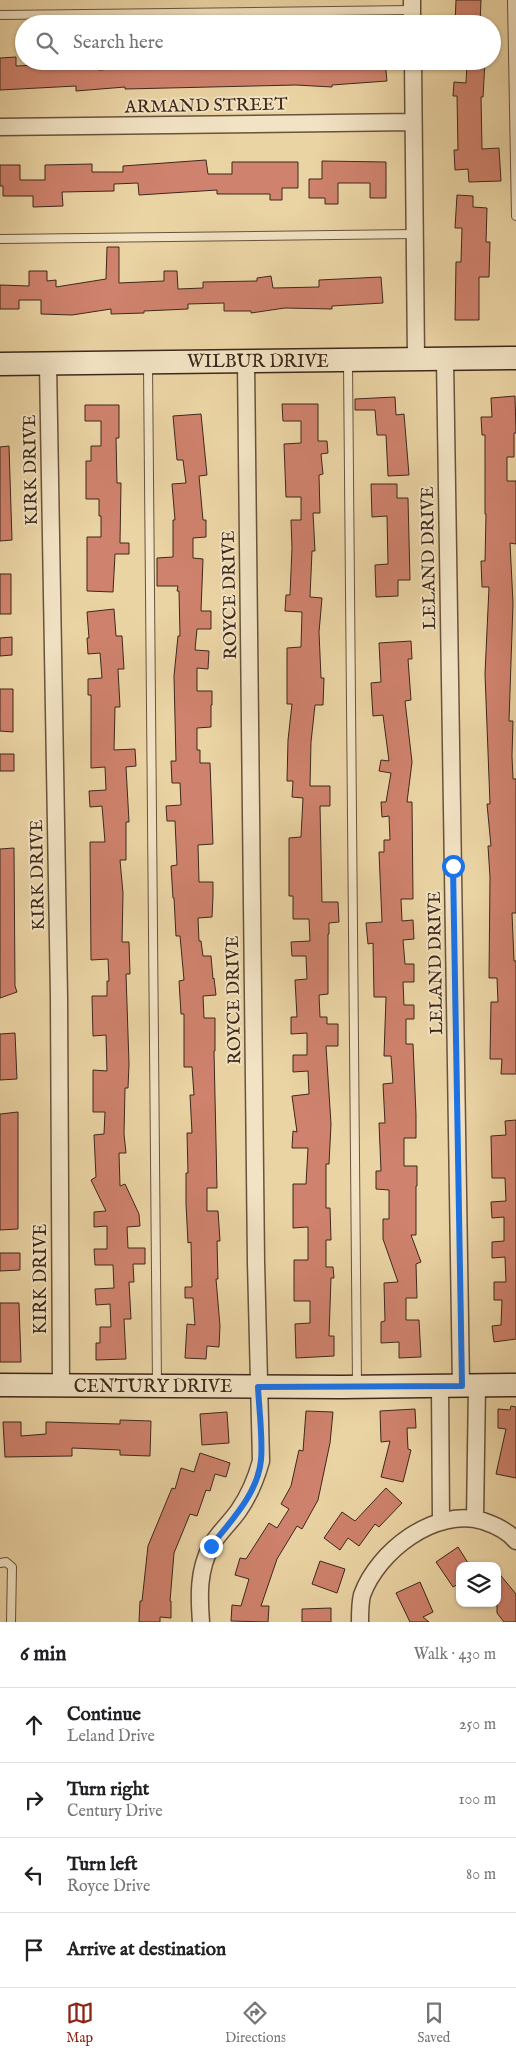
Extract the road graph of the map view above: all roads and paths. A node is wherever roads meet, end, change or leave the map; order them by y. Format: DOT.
graph roads {
  1 [pos="512,0"];
  2 [pos="412,11"];
  3 [pos="0,15"];
  4 [pos="412,70"];
  5 [pos="413,122"];
  6 [pos="0,127"];
  7 [pos="516,216"];
  8 [pos="414,234"];
  9 [pos="0,239"];
  10 [pos="516,358"];
  11 [pos="445,359"];
  12 [pos="416,360"];
  13 [pos="148,361"];
  14 [pos="348,361"];
  15 [pos="246,362"];
  16 [pos="3,363"];
  17 [pos="48,364"];
  18 [pos="516,1384"];
  19 [pos="0,1385"];
  20 [pos="60,1385"];
  21 [pos="157,1386"];
  22 [pos="460,1386"];
  23 [pos="258,1387"];
  24 [pos="357,1387"];
  25 [pos="474,1519"];
  26 [pos="441,1521"];
  27 [pos="516,1541"];
  28 [pos="0,1562"];
  29 [pos="11,1622"];
  30 [pos="201,1622"];
  31 [pos="360,1622"];
  1 -- 7 [label="lane"];
  2 -- 3 [label="lane"];
  4 -- 5 [label="street"];
  5 -- 6 [label="street, ARMAND STREET"];
  5 -- 8 [label="street"];
  8 -- 9 [label="lane"];
  8 -- 12 [label="street"];
  10 -- 11 [label="street, WILBUR DRIVE"];
  11 -- 12 [label="street, WILBUR DRIVE"];
  11 -- 22 [label="street, LELAND DRIVE"];
  12 -- 14 [label="street, WILBUR DRIVE"];
  13 -- 15 [label="street, WILBUR DRIVE"];
  13 -- 17 [label="street, WILBUR DRIVE"];
  13 -- 21 [label="lane"];
  14 -- 15 [label="street, WILBUR DRIVE"];
  14 -- 24 [label="lane"];
  15 -- 23 [label="street, ROYCE DRIVE"];
  16 -- 17 [label="street, WILBUR DRIVE"];
  17 -- 20 [label="street, KIRK DRIVE"];
  18 -- 22 [label="street, CENTURY DRIVE"];
  19 -- 20 [label="street, CENTURY DRIVE"];
  20 -- 21 [label="street, CENTURY DRIVE"];
  21 -- 23 [label="street, CENTURY DRIVE"];
  22 -- 24 [label="street, CENTURY DRIVE"];
  22 -- 25 [label="street"];
  22 -- 26 [label="street, LELAND DRIVE"];
  23 -- 24 [label="street, CENTURY DRIVE"];
  23 -- 30 [label="street, ROYCE DRIVE"];
  25 -- 26 [label="street"];
  25 -- 27 [label="street"];
  26 -- 31 [label="street"];
  28 -- 29 [label="lane"];
}
